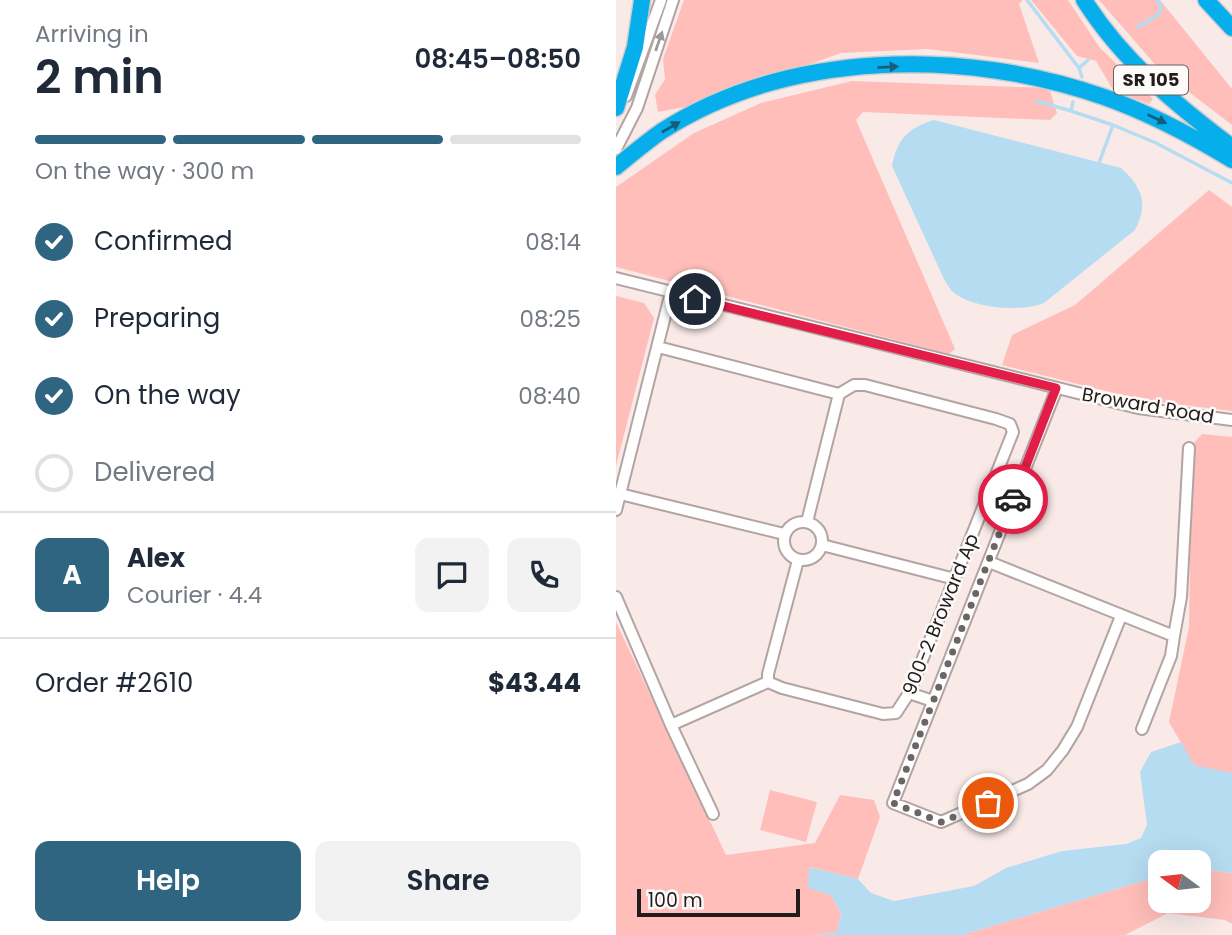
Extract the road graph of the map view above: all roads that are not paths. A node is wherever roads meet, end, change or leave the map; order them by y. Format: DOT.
graph roads {
  1 [pos="642,0"];
  2 [pos="661,0"];
  3 [pos="673,0"];
  4 [pos="1084,0"];
  5 [pos="1206,0"];
  6 [pos="1232,28"];
  7 [pos="616,108"];
  8 [pos="616,115"];
  9 [pos="1232,147"];
  10 [pos="616,149"];
  11 [pos="1232,160"];
  12 [pos="616,167"];
  13 [pos="616,278"];
  14 [pos="671,292"];
  15 [pos="657,347"];
  16 [pos="1056,388"];
  17 [pos="839,394"];
  18 [pos="1232,420"];
  19 [pos="1189,449"];
  20 [pos="620,494"];
  21 [pos="616,510"];
  22 [pos="807,522"];
  23 [pos="785,534"];
  24 [pos="822,545"];
  25 [pos="798,560"];
  26 [pos="989,562"];
  27 [pos="955,579"];
  28 [pos="616,597"];
  29 [pos="1121,616"];
  30 [pos="1174,636"];
  31 [pos="768,682"];
  32 [pos="909,693"];
  33 [pos="933,701"];
  34 [pos="671,725"];
  35 [pos="1142,729"];
  36 [pos="713,814"];
  1 -- 7 [label="highway"];
  2 -- 8 [label="street"];
  10 -- 3 [label="street, one-way"];
  4 -- 9 [label="highway, SR 105"];
  5 -- 6 [label="highway"];
  12 -- 11 [label="highway, one-way"];
  13 -- 14 [label="street, Broward Road"];
  14 -- 15 [label="street"];
  14 -- 16 [label="street, Broward Road"];
  15 -- 17 [label="street, 900-2 Broward Ap"];
  15 -- 20 [label="street"];
  16 -- 18 [label="street, Broward Road"];
  16 -- 26 [label="street"];
  17 -- 22 [label="street"];
  17 -- 27 [label="street, 900-2 Broward Ap"];
  19 -- 30 [label="street"];
  20 -- 21 [label="street"];
  20 -- 23 [label="street"];
  22 -- 23 [label="street"];
  22 -- 24 [label="street"];
  23 -- 25 [label="street"];
  24 -- 25 [label="street"];
  24 -- 27 [label="street"];
  25 -- 31 [label="street"];
  26 -- 29 [label="street"];
  26 -- 33 [label="street"];
  27 -- 32 [label="street, 900-2 Broward Ap"];
  28 -- 34 [label="street"];
  29 -- 30 [label="street"];
  29 -- 33 [label="street"];
  30 -- 35 [label="street"];
  31 -- 32 [label="street, 900-2 Broward Ap"];
  31 -- 34 [label="street"];
  32 -- 33 [label="street"];
  34 -- 36 [label="street"];
}
